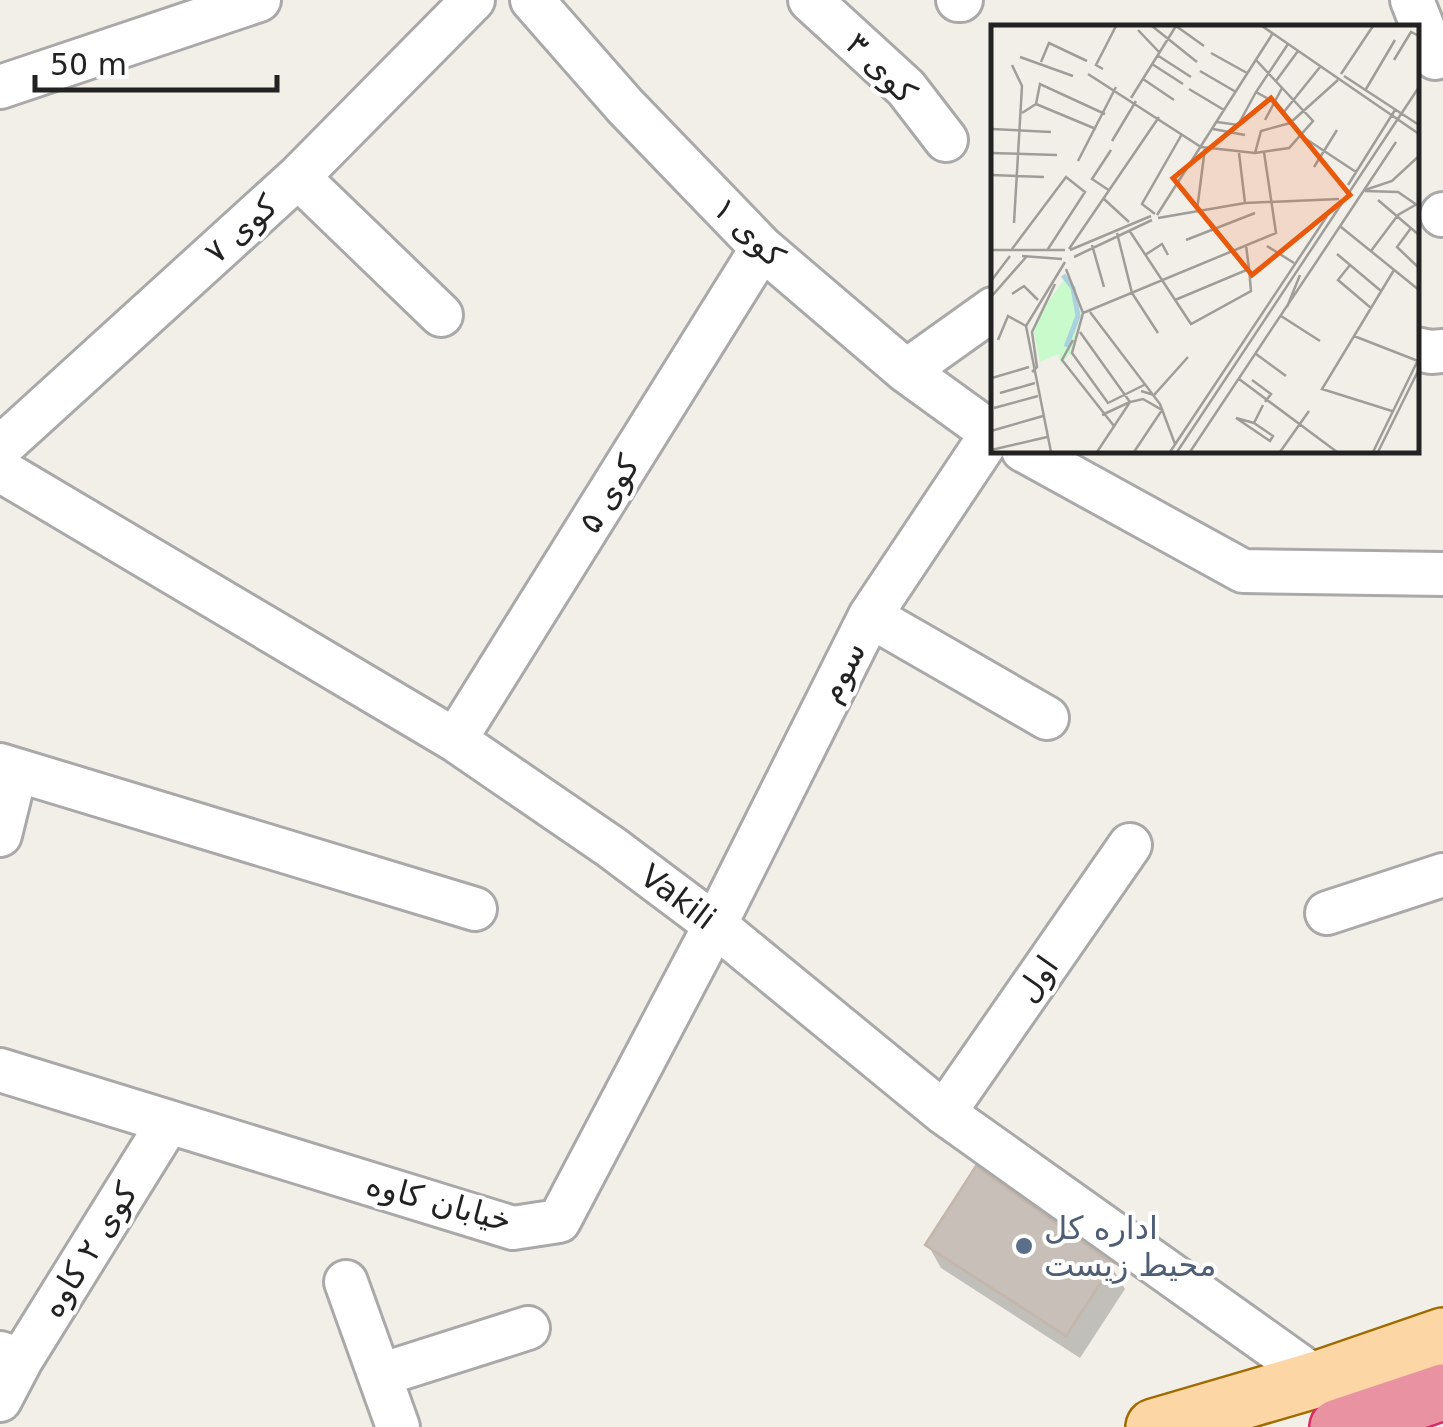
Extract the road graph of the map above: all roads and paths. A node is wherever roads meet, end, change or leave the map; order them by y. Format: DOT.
graph roads {
  1 [pos="259,0"];
  2 [pos="473,0"];
  3 [pos="532,0"];
  4 [pos="810,0"];
  5 [pos="1412,0"];
  6 [pos="1431,60"];
  7 [pos="0,87"];
  8 [pos="946,140"];
  9 [pos="298,177"];
  10 [pos="762,248"];
  11 [pos="991,310"];
  12 [pos="441,315"];
  13 [pos="1418,349"];
  14 [pos="1443,351"];
  15 [pos="906,372"];
  16 [pos="991,433"];
  17 [pos="991,437"];
  18 [pos="0,448"];
  19 [pos="1026,452"];
  20 [pos="0,470"];
  21 [pos="1443,574"];
  22 [pos="870,616"];
  23 [pos="1047,718"];
  24 [pos="456,740"];
  25 [pos="8,767"];
  26 [pos="0,835"];
  27 [pos="1130,845"];
  28 [pos="1443,875"];
  29 [pos="474,908"];
  30 [pos="1327,912"];
  31 [pos="715,925"];
  32 [pos="0,1070"];
  33 [pos="944,1113"];
  34 [pos="168,1122"];
  35 [pos="346,1282"];
  36 [pos="528,1328"];
  37 [pos="1443,1336"];
  38 [pos="10,1356"];
  39 [pos="380,1376"];
  40 [pos="1443,1392"];
  41 [pos="0,1400"];
  42 [pos="1328,1403"];
  43 [pos="398,1427"];
  44 [pos="1154,1427"];
  1 -- 7 [label="street"];
  2 -- 9 [label="street, کوی ۷"];
  3 -- 10 [label="street, کوی ۱"];
  4 -- 8 [label="street, کوی ۳"];
  5 -- 6 [label="street"];
  9 -- 12 [label="street"];
  9 -- 18 [label="street, کوی ۷"];
  10 -- 15 [label="street, کوی ۱"];
  10 -- 24 [label="street, کوی ۵"];
  11 -- 15 [label="street"];
  13 -- 14 [label="street"];
  15 -- 16 [label="street, کوی ۱"];
  17 -- 22 [label="street, سوم"];
  19 -- 21 [label="street"];
  20 -- 24 [label="street, Vakili"];
  22 -- 23 [label="street"];
  22 -- 31 [label="street, سوم"];
  24 -- 31 [label="street, Vakili"];
  25 -- 26 [label="street"];
  25 -- 29 [label="street"];
  27 -- 33 [label="street, اول"];
  28 -- 30 [label="street"];
  31 -- 33 [label="street, Vakili"];
  31 -- 34 [label="street, خیابان کاوه"];
  32 -- 34 [label="street, خیابان کاوه"];
  33 -- 42 [label="street, Vakili"];
  34 -- 38 [label="street, کوی ۲ کاوه"];
  35 -- 39 [label="street"];
  36 -- 39 [label="street"];
  37 -- 42 [label="main road"];
  38 -- 41 [label="street, کوی ۲ کاوه"];
  39 -- 43 [label="street"];
  40 -- 42 [label="highway"];
  42 -- 44 [label="main road"];
}
